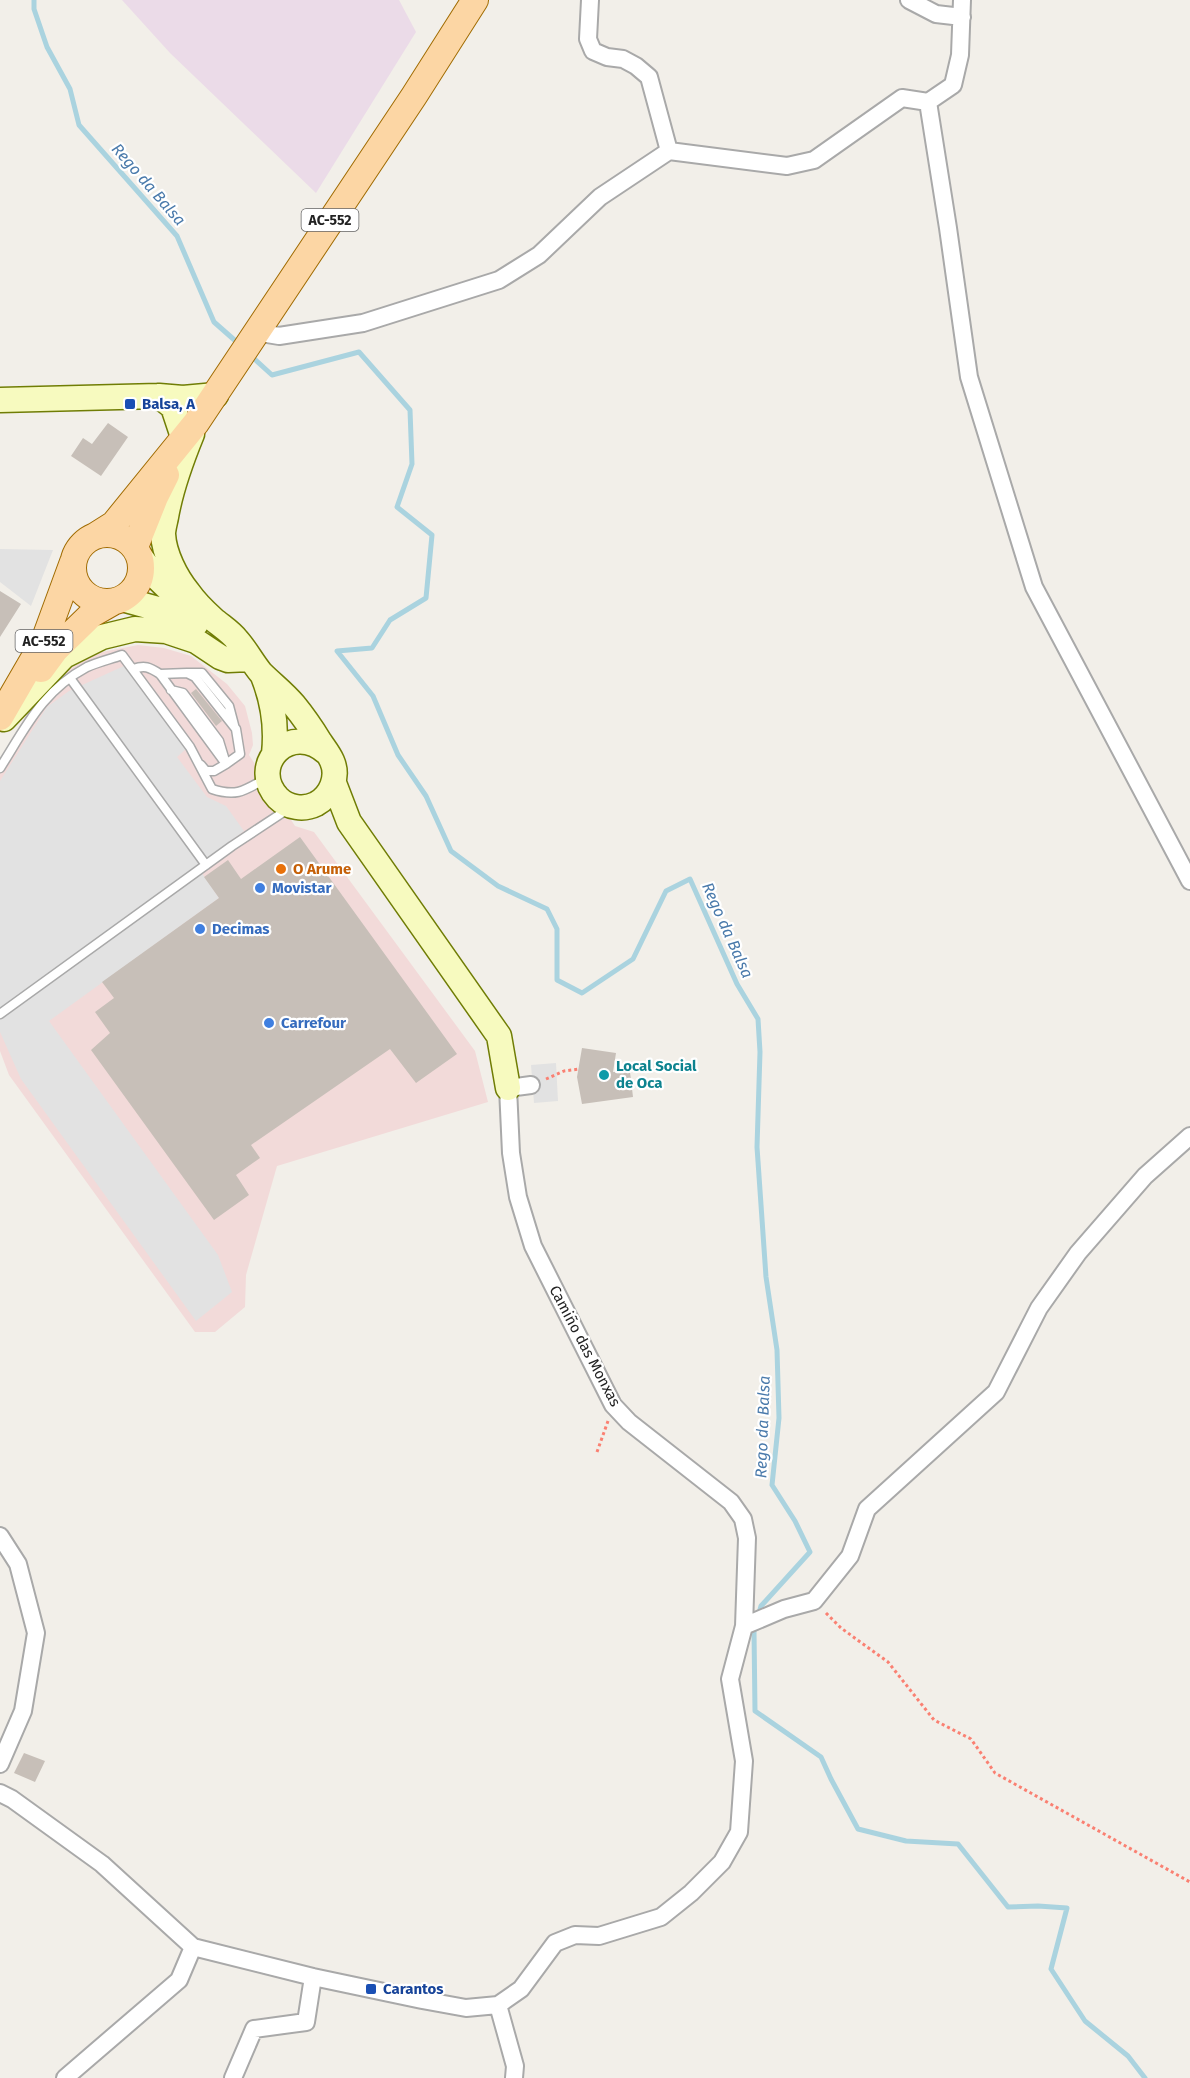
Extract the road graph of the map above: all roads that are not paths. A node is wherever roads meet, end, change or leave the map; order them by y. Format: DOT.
graph roads {
  1 [pos="475,0"];
  2 [pos="590,0"];
  3 [pos="909,0"];
  4 [pos="962,0"];
  5 [pos="962,17"];
  6 [pos="928,102"];
  7 [pos="669,151"];
  8 [pos="255,332"];
  9 [pos="216,394"];
  10 [pos="159,396"];
  11 [pos="0,400"];
  12 [pos="190,431"];
  13 [pos="95,536"];
  14 [pos="137,551"];
  15 [pos="74,559"];
  16 [pos="117,601"];
  17 [pos="256,666"];
  18 [pos="133,669"];
  19 [pos="160,674"];
  20 [pos="70,678"];
  21 [pos="0,721"];
  22 [pos="327,753"];
  23 [pos="199,764"];
  24 [pos="226,764"];
  25 [pos="271,766"];
  26 [pos="0,768"];
  27 [pos="334,783"];
  28 [pos="299,807"];
  29 [pos="349,822"];
  30 [pos="206,865"];
  31 [pos="1190,881"];
  32 [pos="0,1014"];
  33 [pos="519,1086"];
  34 [pos="1190,1136"];
  35 [pos="0,1536"];
  36 [pos="744,1626"];
  37 [pos="0,1764"];
  38 [pos="0,1793"];
  39 [pos="192,1947"];
  40 [pos="313,1977"];
  41 [pos="498,2005"];
  42 [pos="65,2078"];
  43 [pos="233,2078"];
  44 [pos="514,2078"];
  1 -- 8 [label="main road, AC-552"];
  2 -- 7 [label="street"];
  3 -- 5 [label="street"];
  4 -- 5 [label="street"];
  5 -- 6 [label="street"];
  6 -- 7 [label="street"];
  6 -- 31 [label="street"];
  7 -- 8 [label="street"];
  8 -- 9 [label="main road, AC-552"];
  9 -- 10 [label="street"];
  9 -- 12 [label="main road, AC-552"];
  10 -- 11 [label="street"];
  10 -- 12 [label="street"];
  12 -- 13 [label="main road, AC-552"];
  12 -- 14 [label="main road, AC-552"];
  12 -- 17 [label="street"];
  13 -- 14 [label="main road"];
  13 -- 15 [label="main road, AC-552"];
  14 -- 16 [label="main road, AC-552"];
  14 -- 17 [label="street"];
  15 -- 16 [label="main road"];
  15 -- 21 [label="main road, AC-552"];
  16 -- 17 [label="street"];
  16 -- 21 [label="main road, AC-552"];
  17 -- 21 [label="street"];
  17 -- 22 [label="street"];
  17 -- 25 [label="street"];
  18 -- 19 [label="lane"];
  18 -- 20 [label="lane"];
  18 -- 23 [label="lane"];
  19 -- 24 [label="lane"];
  19 -- 24 [label="lane"];
  20 -- 26 [label="lane"];
  20 -- 30 [label="lane"];
  22 -- 25 [label="street"];
  22 -- 27 [label="street"];
  23 -- 24 [label="lane"];
  23 -- 25 [label="lane"];
  25 -- 28 [label="street"];
  27 -- 28 [label="street"];
  27 -- 29 [label="street"];
  28 -- 29 [label="street"];
  28 -- 30 [label="lane"];
  29 -- 33 [label="street"];
  30 -- 32 [label="lane"];
  33 -- 36 [label="street, Camiño das Monxas"];
  34 -- 36 [label="street"];
  35 -- 37 [label="street"];
  36 -- 41 [label="street, Camiño das Monxas"];
  38 -- 39 [label="street"];
  39 -- 40 [label="street"];
  39 -- 42 [label="street"];
  40 -- 41 [label="street"];
  40 -- 43 [label="street"];
  41 -- 44 [label="street"];
}
